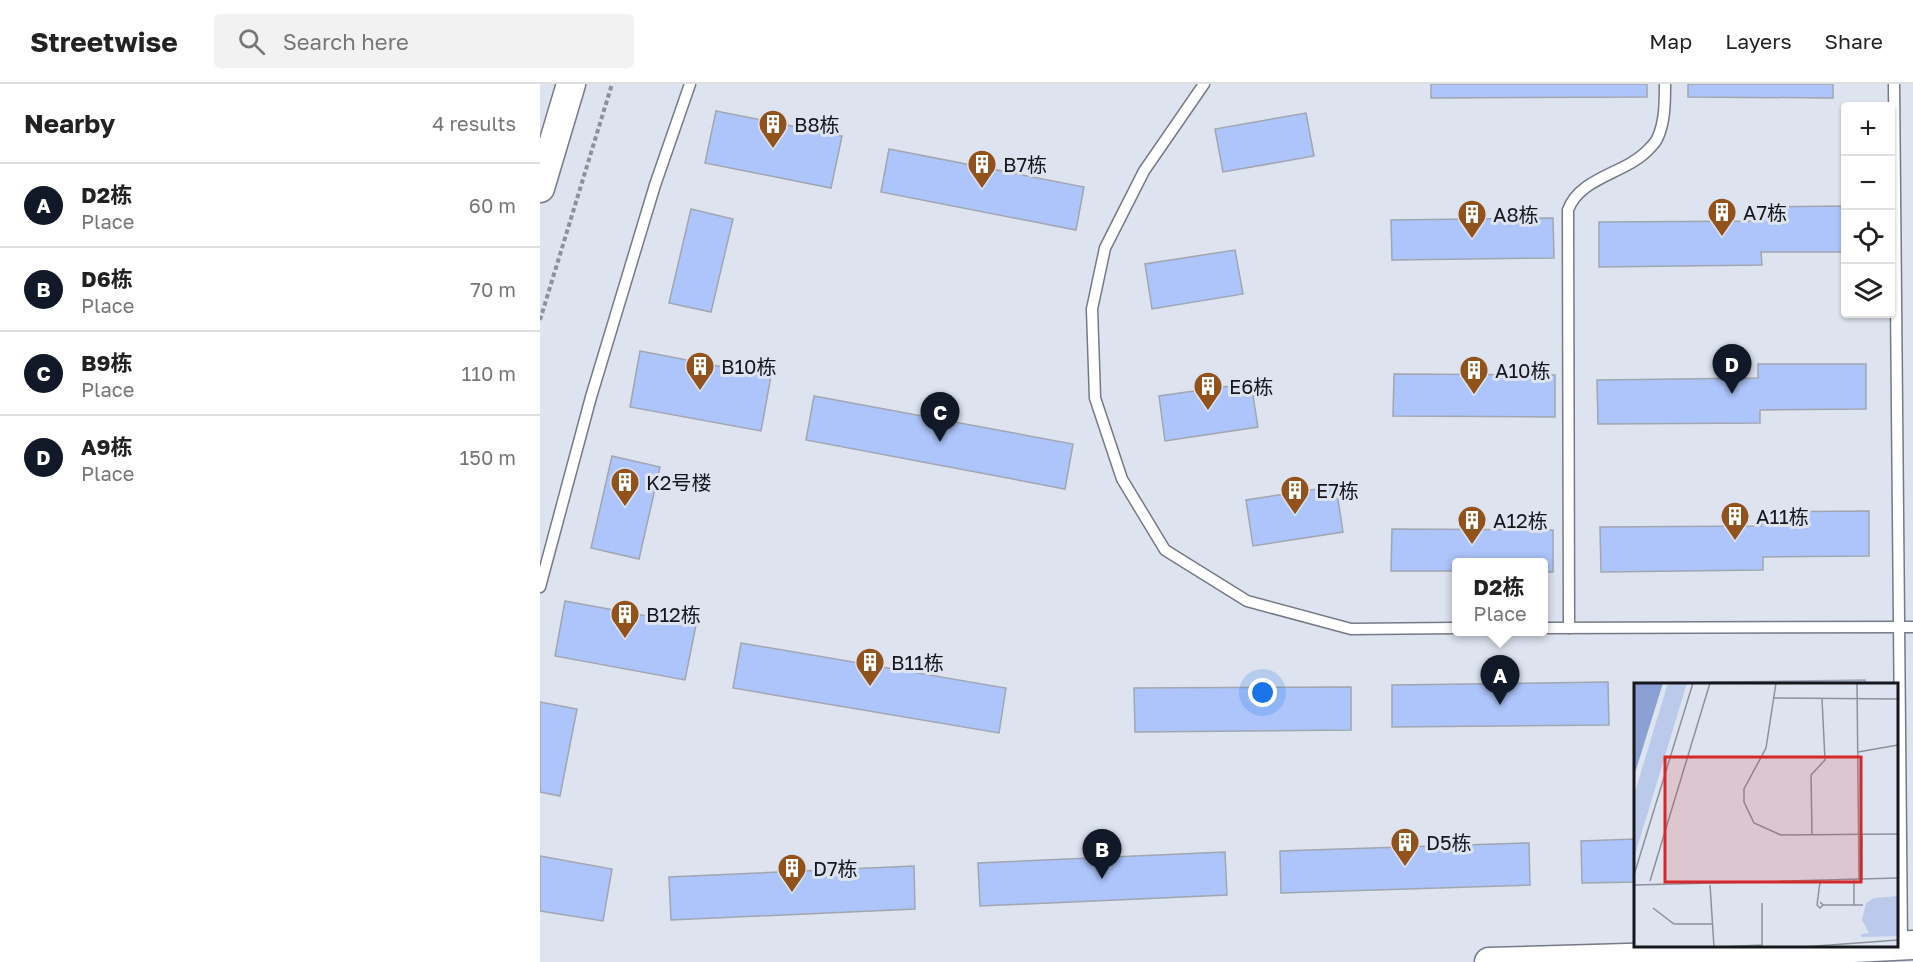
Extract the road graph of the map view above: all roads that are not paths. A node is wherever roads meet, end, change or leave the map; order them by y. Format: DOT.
graph roads {
  1 [pos="572,84"];
  2 [pos="690,84"];
  3 [pos="1204,84"];
  4 [pos="1665,84"];
  5 [pos="1894,84"];
  6 [pos="540,188"];
  7 [pos="540,587"];
  8 [pos="1898,627"];
  9 [pos="1913,627"];
  10 [pos="1452,628"];
  11 [pos="1548,628"];
  12 [pos="1569,628"];
  13 [pos="1907,946"];
  14 [pos="1864,955"];
  15 [pos="1628,960"];
  16 [pos="1489,962"];
  1 -- 6 [label="street"];
  2 -- 7 [label="lane"];
  3 -- 10 [label="lane"];
  4 -- 12 [label="lane"];
  5 -- 8 [label="lane"];
  8 -- 9 [label="lane"];
  8 -- 12 [label="lane"];
  8 -- 13 [label="lane"];
  11 -- 12 [label="lane"];
  13 -- 14 [label="street"];
  14 -- 15 [label="street"];
  15 -- 16 [label="street"];
}
